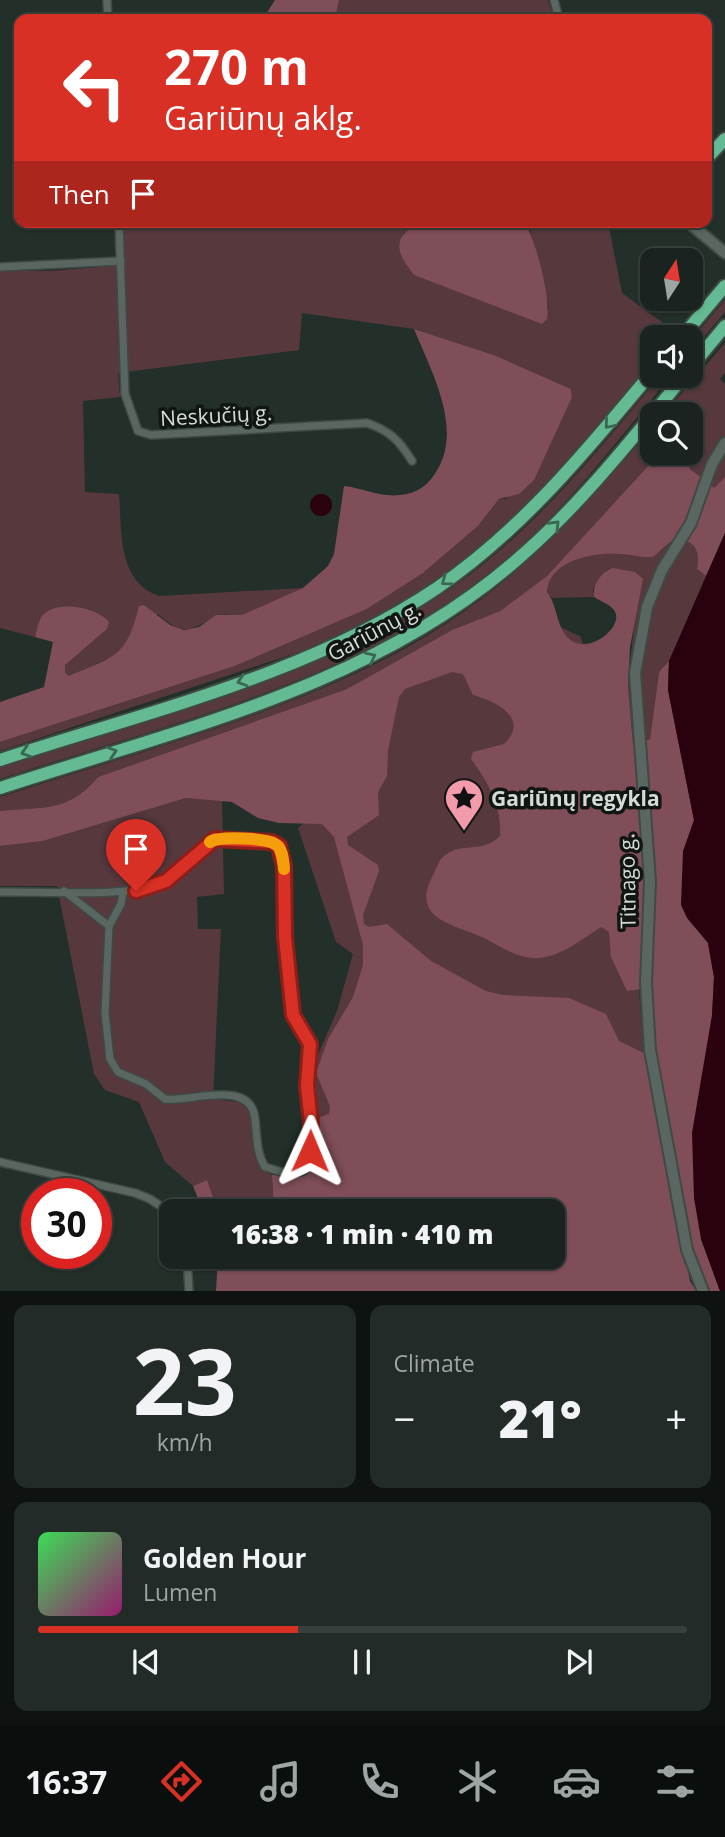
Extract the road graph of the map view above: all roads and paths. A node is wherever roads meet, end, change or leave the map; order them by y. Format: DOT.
graph roads {
  1 [pos="725,139"];
  2 [pos="712,153"];
  3 [pos="119,228"];
  4 [pos="695,228"];
  5 [pos="725,253"];
  6 [pos="121,261"];
  7 [pos="0,267"];
  8 [pos="724,287"];
  9 [pos="692,325"];
  10 [pos="725,326"];
  11 [pos="703,353"];
  12 [pos="640,387"];
  13 [pos="674,388"];
  14 [pos="725,443"];
  15 [pos="412,461"];
  16 [pos="0,760"];
  17 [pos="0,788"];
  18 [pos="0,891"];
  19 [pos="64,891"];
  20 [pos="123,892"];
  21 [pos="108,926"];
  22 [pos="0,1162"];
  23 [pos="159,1204"];
  24 [pos="188,1269"];
  25 [pos="189,1291"];
  26 [pos="703,1291"];
  1 -- 2 [label="highway"];
  3 -- 6 [label="street"];
  4 -- 5 [label="street"];
  6 -- 7 [label="street"];
  6 -- 15 [label="street, Neskučių g."];
  8 -- 9 [label="highway"];
  10 -- 11 [label="highway"];
  12 -- 16 [label="highway, Gariūnų g., one-way"];
  17 -- 13 [label="highway, Gariūnų g., one-way"];
  14 -- 26 [label="street, Titnago g."];
  18 -- 19 [label="street"];
  19 -- 20 [label="street"];
  19 -- 21 [label="street"];
  20 -- 21 [label="street"];
  20 -- 21 [label="street"];
  22 -- 23 [label="street"];
  24 -- 25 [label="street"];
}
